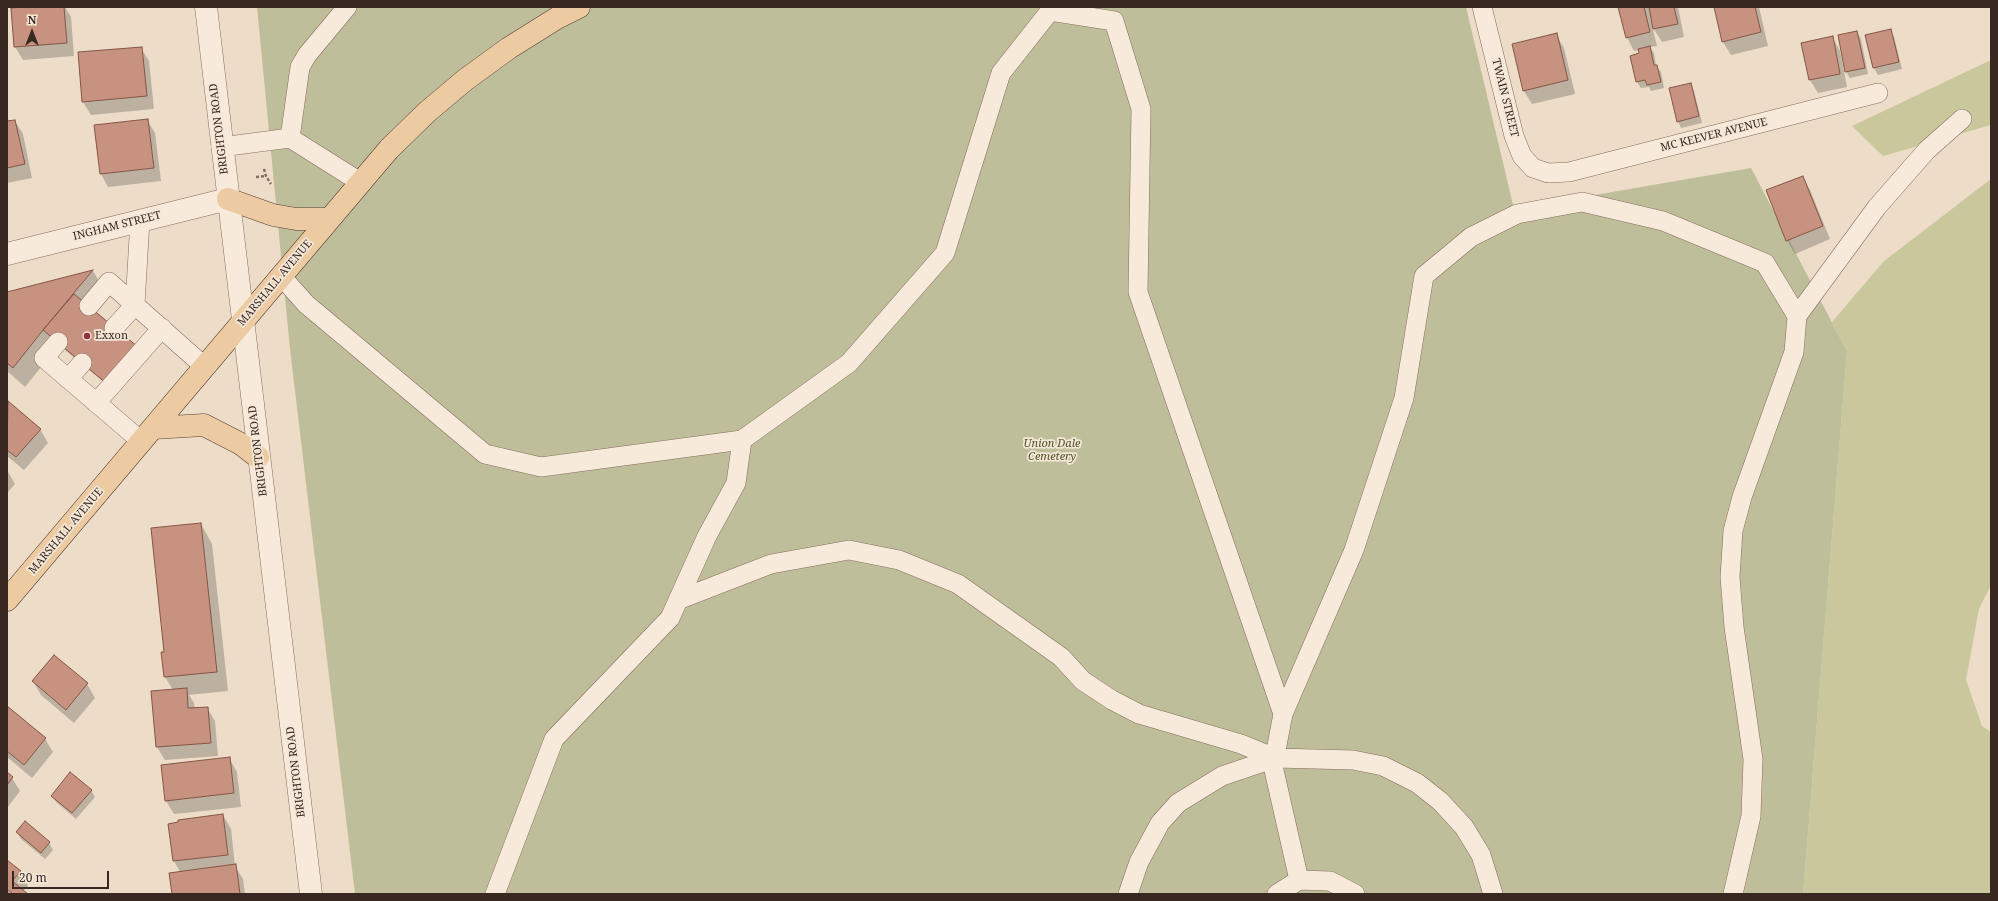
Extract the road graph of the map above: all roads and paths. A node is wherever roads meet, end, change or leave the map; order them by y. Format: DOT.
graph roads {
  1 [pos="206,7"];
  2 [pos="347,7"];
  3 [pos="580,7"];
  4 [pos="1482,7"];
  5 [pos="1878,93"];
  6 [pos="1962,119"];
  7 [pos="290,138"];
  8 [pos="221,147"];
  9 [pos="1548,174"];
  10 [pos="266,176"];
  11 [pos="256,177"];
  12 [pos="360,182"];
  13 [pos="228,199"];
  14 [pos="329,219"];
  15 [pos="140,220"];
  16 [pos="7,254"];
  17 [pos="281,276"];
  18 [pos="135,305"];
  19 [pos="89,306"];
  20 [pos="1797,316"];
  21 [pos="242,322"];
  22 [pos="114,328"];
  23 [pos="162,328"];
  24 [pos="58,342"];
  25 [pos="82,362"];
  26 [pos="205,367"];
  27 [pos="68,379"];
  28 [pos="96,403"];
  29 [pos="147,434"];
  30 [pos="742,440"];
  31 [pos="258,457"];
  32 [pos="7,600"];
  33 [pos="678,600"];
  34 [pos="1283,714"];
  35 [pos="1275,758"];
  36 [pos="1299,880"];
  37 [pos="310,894"];
  38 [pos="495,894"];
  39 [pos="1128,894"];
  40 [pos="1277,894"];
  41 [pos="1356,894"];
  42 [pos="1493,894"];
  43 [pos="1733,894"];
  1 -- 8 [label="street, BRIGHTON ROAD"];
  2 -- 7 [label="lane"];
  3 -- 12 [label="main road, MARSHALL AVENUE"];
  4 -- 9 [label="lane, TWAIN STREET"];
  5 -- 9 [label="lane, MC KEEVER AVENUE"];
  6 -- 20 [label="lane"];
  7 -- 8 [label="lane"];
  7 -- 12 [label="lane"];
  8 -- 13 [label="street, BRIGHTON ROAD"];
  10 -- 11 [label="path"];
  12 -- 14 [label="main road, MARSHALL AVENUE"];
  13 -- 14 [label="main road"];
  13 -- 15 [label="street, INGHAM STREET"];
  13 -- 21 [label="street, BRIGHTON ROAD"];
  14 -- 17 [label="main road, MARSHALL AVENUE"];
  15 -- 16 [label="street, INGHAM STREET"];
  15 -- 18 [label="lane"];
  17 -- 21 [label="main road, MARSHALL AVENUE"];
  17 -- 30 [label="lane"];
  18 -- 19 [label="lane"];
  18 -- 22 [label="lane"];
  18 -- 23 [label="lane"];
  20 -- 34 [label="lane"];
  20 -- 43 [label="lane"];
  21 -- 26 [label="main road, MARSHALL AVENUE"];
  21 -- 31 [label="street, BRIGHTON ROAD"];
  23 -- 26 [label="lane"];
  23 -- 28 [label="lane"];
  24 -- 27 [label="lane"];
  25 -- 27 [label="lane"];
  26 -- 29 [label="main road, MARSHALL AVENUE"];
  27 -- 28 [label="lane"];
  28 -- 29 [label="lane"];
  29 -- 31 [label="main road"];
  29 -- 32 [label="main road, MARSHALL AVENUE"];
  30 -- 33 [label="lane"];
  30 -- 34 [label="lane"];
  31 -- 37 [label="street, BRIGHTON ROAD"];
  33 -- 35 [label="lane"];
  33 -- 38 [label="lane"];
  34 -- 35 [label="lane"];
  35 -- 36 [label="lane"];
  35 -- 39 [label="lane"];
  35 -- 42 [label="lane"];
  36 -- 40 [label="lane"];
  36 -- 41 [label="lane"];
}
